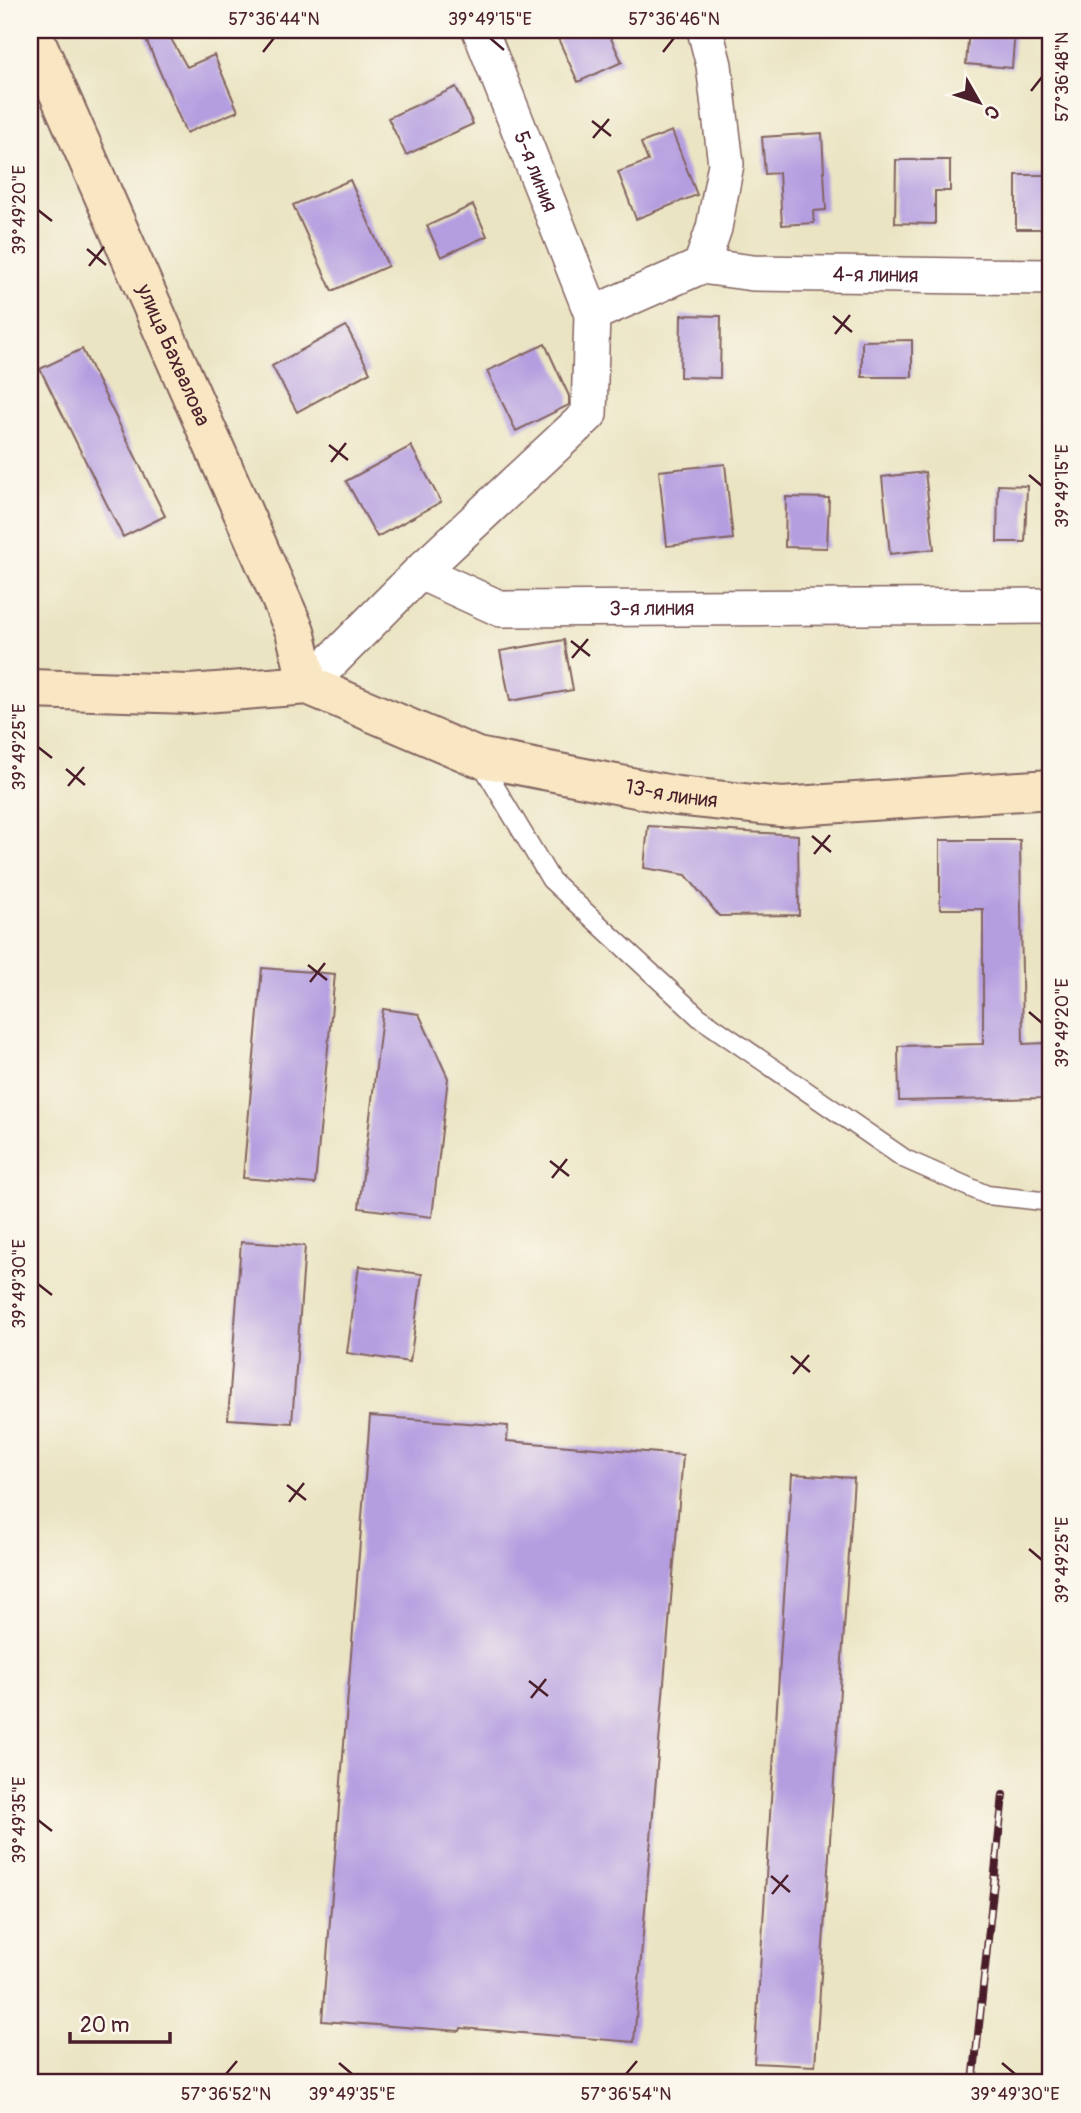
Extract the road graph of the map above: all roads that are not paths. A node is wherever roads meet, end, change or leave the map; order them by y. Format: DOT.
graph roads {
  1 [pos="31,30"];
  2 [pos="480,30"];
  3 [pos="705,30"];
  4 [pos="701,266"];
  5 [pos="1051,277"];
  6 [pos="592,314"];
  7 [pos="420,572"];
  8 [pos="1051,606"];
  9 [pos="308,685"];
  10 [pos="30,689"];
  11 [pos="477,757"];
  12 [pos="1051,789"];
  13 [pos="1051,800"];
  14 [pos="1051,1202"];
  1 -- 9 [label="street, улица Бахвалова"];
  2 -- 6 [label="street, 5-я линия"];
  3 -- 4 [label="street"];
  4 -- 5 [label="street, 4-я линия"];
  4 -- 6 [label="street"];
  6 -- 7 [label="street"];
  7 -- 8 [label="street, 3-я линия"];
  7 -- 9 [label="street"];
  9 -- 10 [label="street"];
  9 -- 11 [label="street, 13-я линия"];
  11 -- 12 [label="street, 13-я линия"];
  11 -- 14 [label="lane"];
  12 -- 13 [label="lane"];
}
